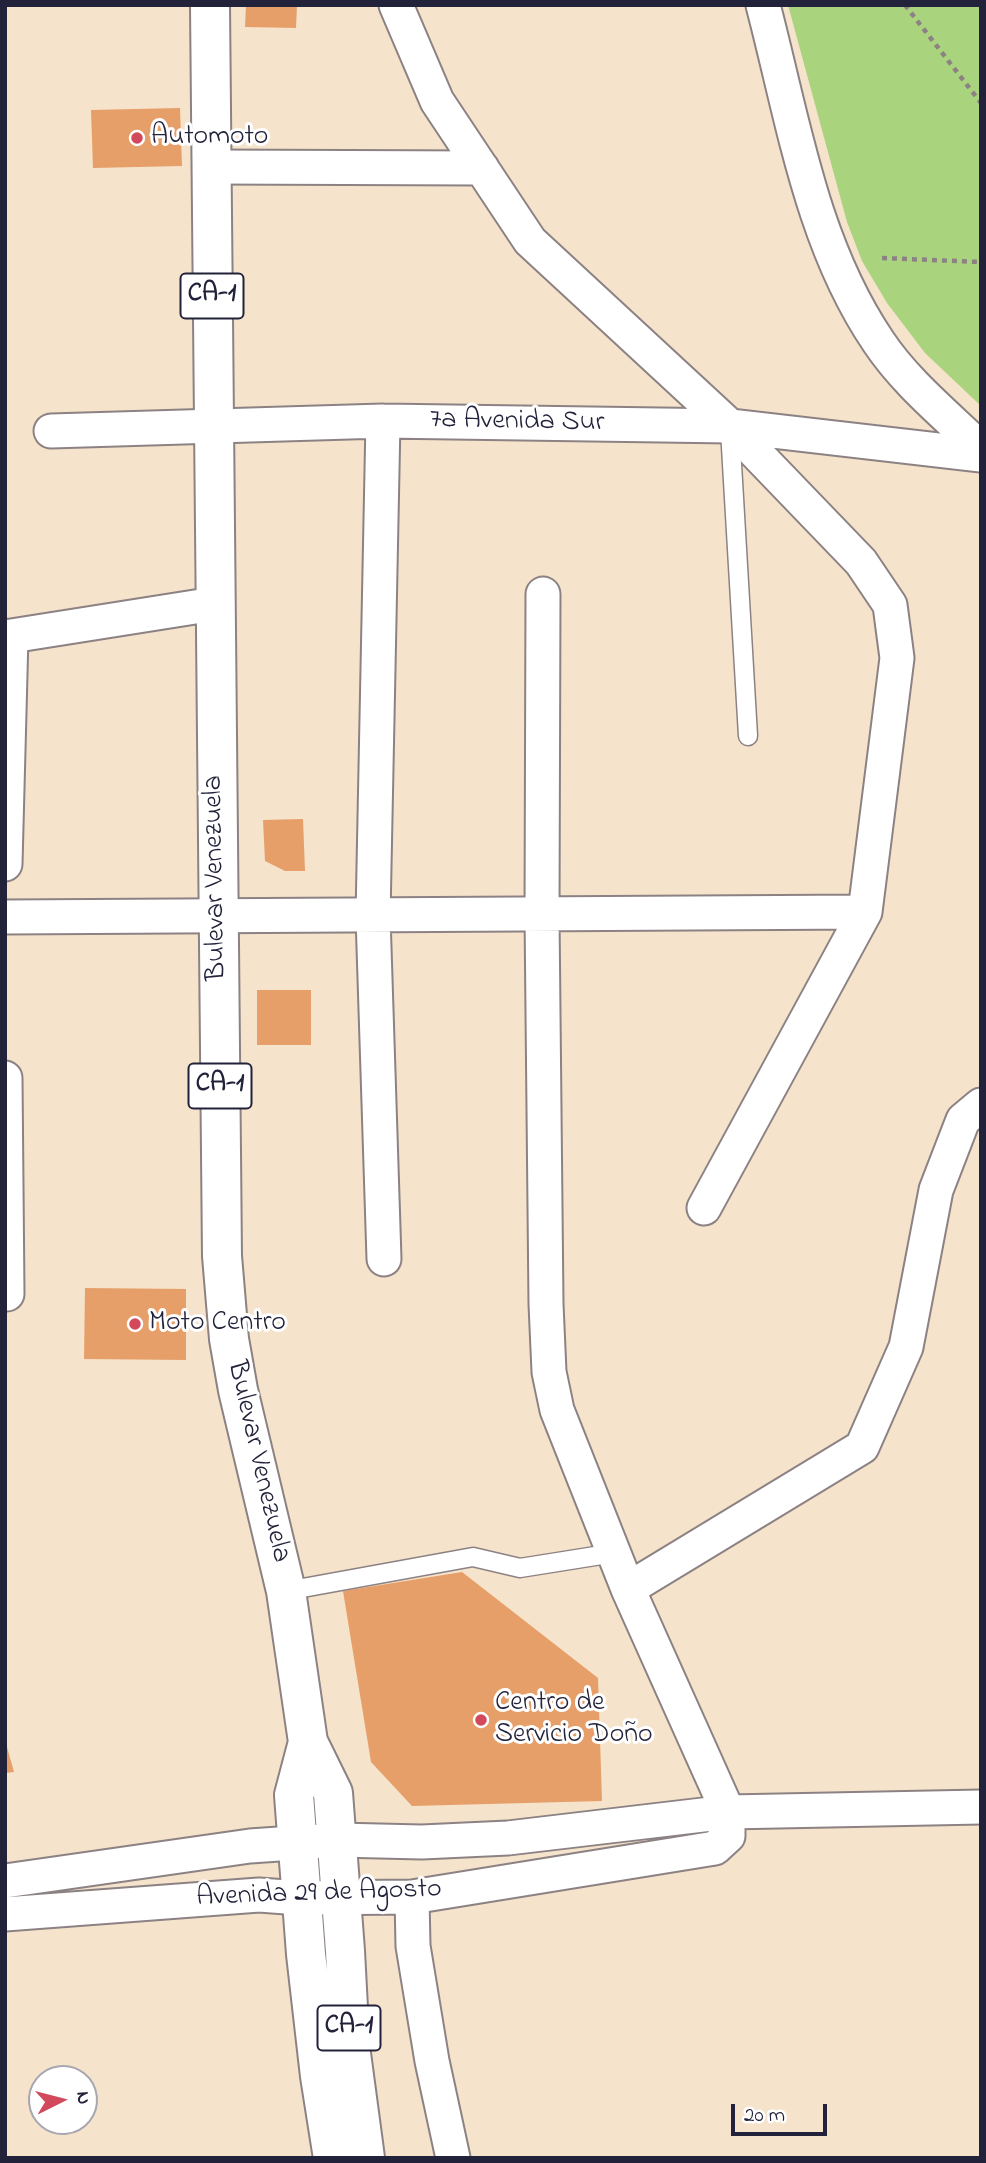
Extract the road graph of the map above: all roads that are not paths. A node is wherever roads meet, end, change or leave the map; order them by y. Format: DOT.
graph roads {
  1 [pos="209,5"];
  2 [pos="396,5"];
  3 [pos="763,5"];
  4 [pos="210,167"];
  5 [pos="482,168"];
  6 [pos="383,421"];
  7 [pos="214,425"];
  8 [pos="730,426"];
  9 [pos="51,431"];
  10 [pos="981,449"];
  11 [pos="981,455"];
  12 [pos="543,594"];
  13 [pos="215,604"];
  14 [pos="8,636"];
  15 [pos="748,736"];
  16 [pos="5,864"];
  17 [pos="865,912"];
  18 [pos="542,915"];
  19 [pos="218,916"];
  20 [pos="373,916"];
  21 [pos="5,917"];
  22 [pos="5,1078"];
  23 [pos="981,1105"];
  24 [pos="704,1208"];
  25 [pos="384,1259"];
  26 [pos="7,1294"];
  27 [pos="614,1553"];
  28 [pos="628,1589"];
  29 [pos="286,1591"];
  30 [pos="308,1742"];
  31 [pos="981,1807"];
  32 [pos="728,1812"];
  33 [pos="337,1840"];
  34 [pos="297,1843"];
  35 [pos="5,1881"];
  36 [pos="412,1896"];
  37 [pos="340,1897"];
  38 [pos="300,1898"];
  39 [pos="5,1914"];
  40 [pos="333,2158"];
  41 [pos="365,2158"];
  42 [pos="453,2158"];
  1 -- 4 [label="highway, Bulevar Venezuela / CA-1"];
  2 -- 5 [label="street"];
  3 -- 10 [label="street"];
  4 -- 5 [label="street"];
  4 -- 7 [label="highway, Bulevar Venezuela / CA-1"];
  5 -- 8 [label="street"];
  6 -- 7 [label="street, 7a Avenida Sur"];
  6 -- 8 [label="street, 7a Avenida Sur"];
  6 -- 20 [label="street"];
  7 -- 9 [label="street, 7a Avenida Sur"];
  7 -- 13 [label="highway, Bulevar Venezuela / CA-1"];
  8 -- 11 [label="street, 7a Avenida Sur"];
  8 -- 15 [label="lane"];
  8 -- 17 [label="street"];
  12 -- 18 [label="street"];
  13 -- 14 [label="street"];
  13 -- 19 [label="highway, Bulevar Venezuela / CA-1"];
  14 -- 16 [label="street"];
  17 -- 18 [label="street"];
  17 -- 24 [label="street"];
  18 -- 20 [label="street"];
  18 -- 27 [label="street"];
  19 -- 20 [label="street"];
  19 -- 21 [label="street"];
  19 -- 29 [label="highway, Bulevar Venezuela / CA-1"];
  20 -- 25 [label="street"];
  22 -- 26 [label="street"];
  23 -- 28 [label="street"];
  27 -- 28 [label="street"];
  27 -- 29 [label="lane"];
  28 -- 32 [label="street"];
  29 -- 30 [label="highway, Bulevar Venezuela / CA-1"];
  30 -- 33 [label="highway, Bulevar Venezuela / CA-1"];
  30 -- 34 [label="highway, Bulevar Venezuela / CA-1"];
  31 -- 32 [label="street, Avenida 29 de Agosto"];
  32 -- 33 [label="street, Avenida 29 de Agosto"];
  32 -- 36 [label="street, Avenida 29 de Agosto"];
  33 -- 34 [label="street, Avenida 29 de Agosto"];
  33 -- 37 [label="highway, Bulevar Venezuela / CA-1"];
  34 -- 35 [label="street, Avenida 29 de Agosto"];
  34 -- 38 [label="highway, Bulevar Venezuela / CA-1"];
  36 -- 37 [label="street, Avenida 29 de Agosto"];
  36 -- 42 [label="street"];
  37 -- 38 [label="street, Avenida 29 de Agosto"];
  37 -- 41 [label="highway, Bulevar Venezuela / CA-1"];
  38 -- 39 [label="street, Avenida 29 de Agosto"];
  38 -- 40 [label="highway, Bulevar Venezuela / CA-1"];
}
